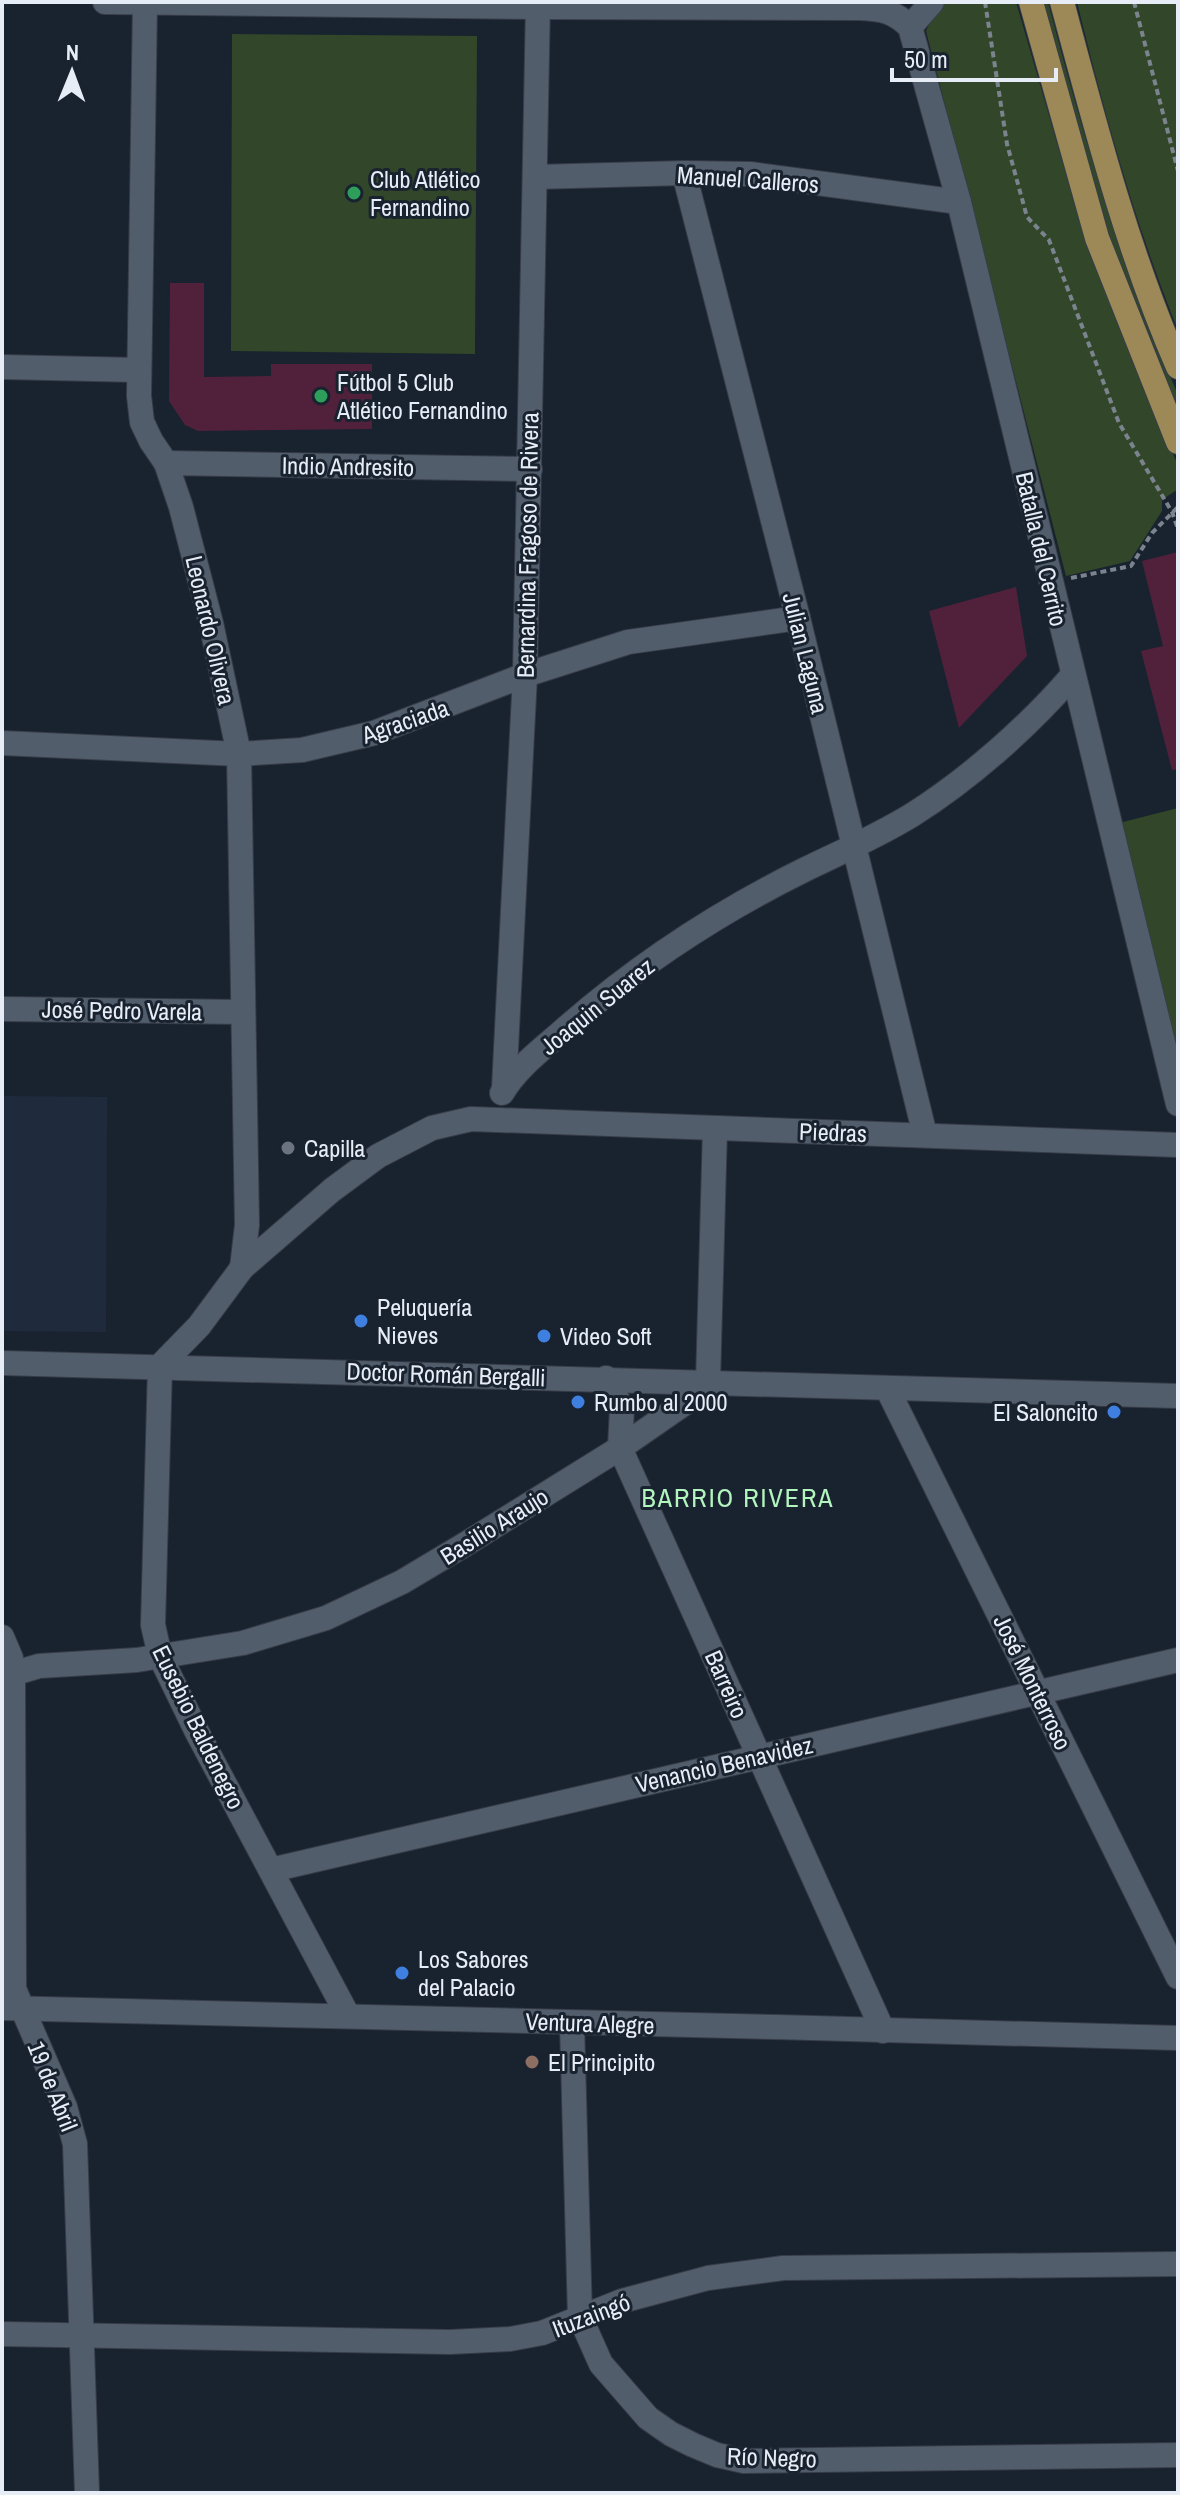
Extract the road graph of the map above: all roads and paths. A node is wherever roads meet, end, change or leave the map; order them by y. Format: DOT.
graph roads {
  1 [pos="105,2"];
  2 [pos="145,2"];
  3 [pos="932,2"];
  4 [pos="985,2"];
  5 [pos="1031,2"];
  6 [pos="1062,2"];
  7 [pos="1134,2"];
  8 [pos="538,5"];
  9 [pos="910,27"];
  10 [pos="1178,171"];
  11 [pos="684,173"];
  12 [pos="535,177"];
  13 [pos="959,202"];
  14 [pos="2,367"];
  15 [pos="1178,367"];
  16 [pos="139,370"];
  17 [pos="1178,442"];
  18 [pos="166,463"];
  19 [pos="530,469"];
  20 [pos="1178,507"];
  21 [pos="1172,512"];
  22 [pos="1178,529"];
  23 [pos="1050,583"];
  24 [pos="798,618"];
  25 [pos="525,675"];
  26 [pos="1072,676"];
  27 [pos="2,743"];
  28 [pos="239,754"];
  29 [pos="854,849"];
  30 [pos="2,1009"];
  31 [pos="242,1012"];
  32 [pos="504,1088"];
  33 [pos="1178,1104"];
  34 [pos="488,1120"];
  35 [pos="715,1128"];
  36 [pos="925,1135"];
  37 [pos="1178,1145"];
  38 [pos="242,1268"];
  39 [pos="2,1363"];
  40 [pos="160,1366"];
  41 [pos="606,1378"];
  42 [pos="708,1382"];
  43 [pos="887,1388"];
  44 [pos="1178,1396"];
  45 [pos="620,1448"];
  46 [pos="3,1642"];
  47 [pos="160,1656"];
  48 [pos="1178,1660"];
  49 [pos="8,1676"];
  50 [pos="1039,1692"];
  51 [pos="759,1755"];
  52 [pos="271,1870"];
  53 [pos="1178,1977"];
  54 [pos="11,2008"];
  55 [pos="347,2014"];
  56 [pos="572,2024"];
  57 [pos="883,2031"];
  58 [pos="1178,2038"];
  59 [pos="1178,2264"];
  60 [pos="580,2317"];
  61 [pos="2,2334"];
  62 [pos="82,2336"];
  63 [pos="1178,2455"];
  64 [pos="87,2493"];
  1 -- 2 [label="street"];
  2 -- 8 [label="street"];
  2 -- 16 [label="street, Leonardo Olivera"];
  3 -- 9 [label="street"];
  4 -- 21 [label="path"];
  5 -- 17 [label="main road"];
  6 -- 15 [label="main road"];
  7 -- 10 [label="path"];
  8 -- 9 [label="street"];
  8 -- 12 [label="street, Bernardina Fragoso de Rivera"];
  9 -- 13 [label="street, Batalla del Cerrito"];
  11 -- 12 [label="street, Manuel Calleros"];
  11 -- 13 [label="street, Manuel Calleros"];
  11 -- 24 [label="street, Julian Laguna"];
  12 -- 19 [label="street, Bernardina Fragoso de Rivera"];
  13 -- 23 [label="street, Batalla del Cerrito"];
  14 -- 16 [label="street"];
  16 -- 18 [label="street, Leonardo Olivera"];
  18 -- 19 [label="street, Indio Andresito"];
  18 -- 28 [label="street, Leonardo Olivera"];
  19 -- 25 [label="street, Bernardina Fragoso de Rivera"];
  20 -- 21 [label="path"];
  21 -- 22 [label="path"];
  21 -- 23 [label="path"];
  23 -- 26 [label="street, Batalla del Cerrito"];
  24 -- 25 [label="street, Agraciada"];
  24 -- 29 [label="street, Julian Laguna"];
  25 -- 28 [label="street, Agraciada"];
  25 -- 32 [label="street, Bernardina Fragoso de Rivera"];
  26 -- 29 [label="street, Joaquin Suarez"];
  26 -- 33 [label="street, Batalla del Cerrito"];
  27 -- 28 [label="street, Agraciada"];
  28 -- 31 [label="street, Leonardo Olivera"];
  29 -- 32 [label="street, Joaquin Suarez"];
  29 -- 36 [label="street, Julian Laguna"];
  30 -- 31 [label="street, José Pedro Varela"];
  31 -- 38 [label="street, Leonardo Olivera"];
  32 -- 34 [label="street, Joaquin Suarez"];
  34 -- 35 [label="street, Piedras"];
  34 -- 38 [label="street"];
  35 -- 36 [label="street, Piedras"];
  35 -- 42 [label="street"];
  36 -- 37 [label="street, Piedras"];
  38 -- 40 [label="street"];
  39 -- 40 [label="street, Doctor Román Bergalli"];
  40 -- 41 [label="street, Doctor Román Bergalli"];
  40 -- 47 [label="street, Eusebio Baldenegro"];
  41 -- 42 [label="street, Doctor Román Bergalli"];
  41 -- 45 [label="street, Barreiro"];
  42 -- 43 [label="street, Doctor Román Bergalli"];
  42 -- 45 [label="street, Basilio Araujo"];
  43 -- 44 [label="street, Doctor Román Bergalli"];
  43 -- 50 [label="street, José Monterroso"];
  45 -- 47 [label="street, Basilio Araujo"];
  45 -- 51 [label="street, Barreiro"];
  46 -- 49 [label="street, 19 de Abril"];
  47 -- 49 [label="street, Basilio Araujo"];
  47 -- 52 [label="street, Eusebio Baldenegro"];
  48 -- 50 [label="street, Venancio Benavidez"];
  49 -- 54 [label="street, 19 de Abril"];
  50 -- 51 [label="street, Venancio Benavidez"];
  50 -- 53 [label="street, José Monterroso"];
  51 -- 52 [label="street, Venancio Benavidez"];
  51 -- 57 [label="street, Barreiro"];
  52 -- 55 [label="street, Eusebio Baldenegro"];
  54 -- 55 [label="street, Ventura Alegre"];
  54 -- 62 [label="street, 19 de Abril"];
  55 -- 56 [label="street, Ventura Alegre"];
  56 -- 57 [label="street, Ventura Alegre"];
  56 -- 60 [label="street, Río Negro"];
  57 -- 58 [label="street, Ventura Alegre"];
  59 -- 60 [label="street, Ituzaingó"];
  60 -- 62 [label="street, Ituzaingó"];
  60 -- 63 [label="street, Río Negro"];
  61 -- 62 [label="street, Ituzaingó"];
  62 -- 64 [label="street, 19 de Abril"];
}
